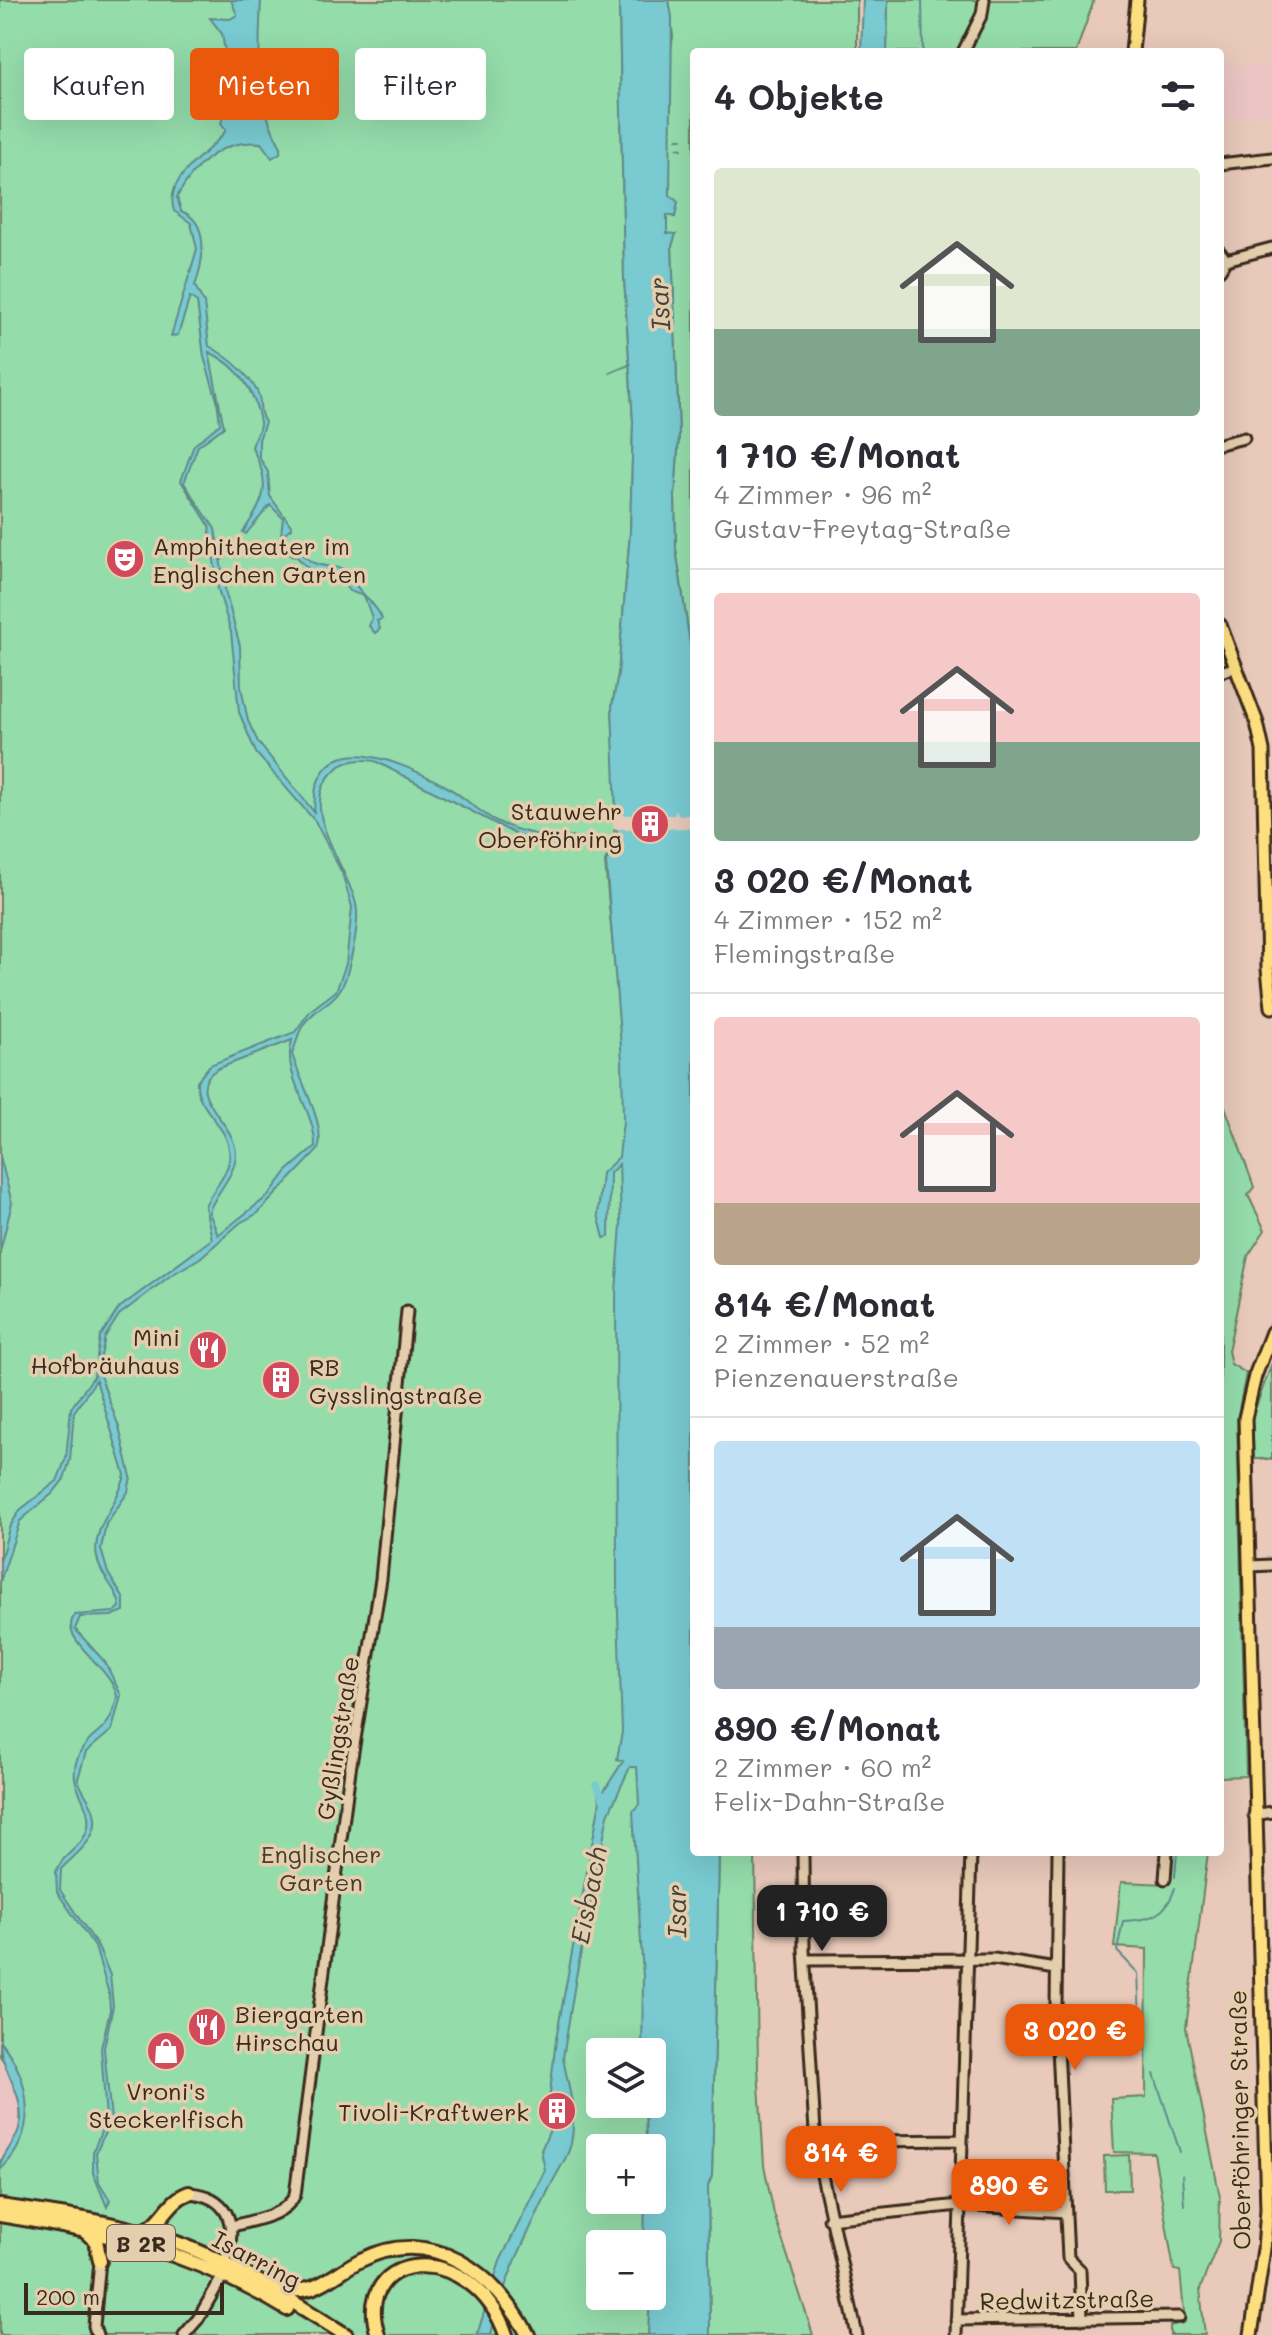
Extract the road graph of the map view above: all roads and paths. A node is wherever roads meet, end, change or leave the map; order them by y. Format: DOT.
graph roads {
  1 [pos="984,0"];
  2 [pos="1137,0"];
  3 [pos="965,48"];
  4 [pos="1132,48"];
  5 [pos="1272,158"];
  6 [pos="1224,164"];
  7 [pos="1272,248"];
  8 [pos="1224,256"];
  9 [pos="1244,438"];
  10 [pos="1224,443"];
  11 [pos="1224,637"];
  12 [pos="1234,668"];
  13 [pos="1224,671"];
  14 [pos="1272,1007"];
  15 [pos="407,1311"];
  16 [pos="1272,1332"];
  17 [pos="1268,1353"];
  18 [pos="1272,1565"];
  19 [pos="1250,1566"];
  20 [pos="1272,1812"];
  21 [pos="1254,1815"];
  22 [pos="803,1856"];
  23 [pos="971,1856"];
  24 [pos="1058,1856"];
  25 [pos="1167,1856"];
  26 [pos="1165,1879"];
  27 [pos="807,1960"];
  28 [pos="968,1960"];
  29 [pos="1056,1969"];
  30 [pos="1266,1994"];
  31 [pos="1130,2041"];
  32 [pos="1057,2045"];
  33 [pos="960,2140"];
  34 [pos="1268,2140"];
  35 [pos="816,2148"];
  36 [pos="189,2193"];
  37 [pos="959,2205"];
  38 [pos="0,2206"];
  39 [pos="1066,2212"];
  40 [pos="0,2215"];
  41 [pos="164,2217"];
  42 [pos="829,2219"];
  43 [pos="233,2226"];
  44 [pos="74,2227"];
  45 [pos="115,2231"];
  46 [pos="140,2232"];
  47 [pos="183,2245"];
  48 [pos="1268,2249"];
  49 [pos="227,2256"];
  50 [pos="100,2261"];
  51 [pos="245,2273"];
  52 [pos="221,2279"];
  53 [pos="1179,2317"];
  54 [pos="1082,2319"];
  55 [pos="956,2320"];
  56 [pos="97,2335"];
  57 [pos="184,2335"];
  58 [pos="331,2335"];
  59 [pos="346,2335"];
  60 [pos="378,2335"];
  61 [pos="506,2335"];
  62 [pos="528,2335"];
  63 [pos="857,2335"];
  64 [pos="956,2335"];
  65 [pos="1251,2335"];
  1 -- 3 [label="street"];
  2 -- 4 [label="main road"];
  5 -- 6 [label="street"];
  7 -- 8 [label="street"];
  9 -- 10 [label="street"];
  11 -- 12 [label="main road"];
  12 -- 13 [label="street"];
  12 -- 14 [label="main road"];
  15 -- 43 [label="street, Gyßlingstraße"];
  16 -- 17 [label="main road, Oberföhringer Straße"];
  17 -- 19 [label="main road, Oberföhringer Straße"];
  18 -- 19 [label="street"];
  19 -- 21 [label="main road, Oberföhringer Straße"];
  20 -- 21 [label="street"];
  21 -- 30 [label="main road, Oberföhringer Straße"];
  22 -- 27 [label="street"];
  23 -- 28 [label="street"];
  24 -- 29 [label="street"];
  25 -- 26 [label="street"];
  27 -- 28 [label="street"];
  27 -- 35 [label="street"];
  28 -- 29 [label="street"];
  28 -- 33 [label="street"];
  29 -- 32 [label="street"];
  30 -- 34 [label="main road, Oberföhringer Straße"];
  31 -- 32 [label="street"];
  32 -- 39 [label="street"];
  33 -- 35 [label="street"];
  33 -- 37 [label="street"];
  34 -- 48 [label="main road, Oberföhringer Straße"];
  35 -- 42 [label="street"];
  36 -- 41 [label="highway"];
  36 -- 43 [label="street"];
  37 -- 39 [label="street"];
  37 -- 42 [label="street"];
  37 -- 55 [label="street"];
  38 -- 45 [label="highway, Isarring / B 2R"];
  39 -- 54 [label="street"];
  40 -- 44 [label="highway, Isarring / B 2R"];
  41 -- 46 [label="highway"];
  41 -- 47 [label="highway"];
  42 -- 63 [label="street"];
  43 -- 49 [label="street"];
  44 -- 45 [label="highway, Isarring / B 2R"];
  44 -- 50 [label="highway"];
  45 -- 46 [label="highway, Isarring"];
  45 -- 50 [label="highway"];
  45 -- 58 [label="highway, Isarring / B 2R"];
  46 -- 47 [label="highway, Isarring"];
  47 -- 51 [label="highway, Isarring"];
  48 -- 65 [label="main road, Oberföhringer Straße"];
  50 -- 56 [label="street"];
  51 -- 59 [label="highway, Isarring"];
  51 -- 62 [label="highway"];
  52 -- 57 [label="street"];
  53 -- 54 [label="street, Redwitzstraße"];
  54 -- 55 [label="street, Redwitzstraße"];
  55 -- 64 [label="street"];
  60 -- 61 [label="highway"];
}
